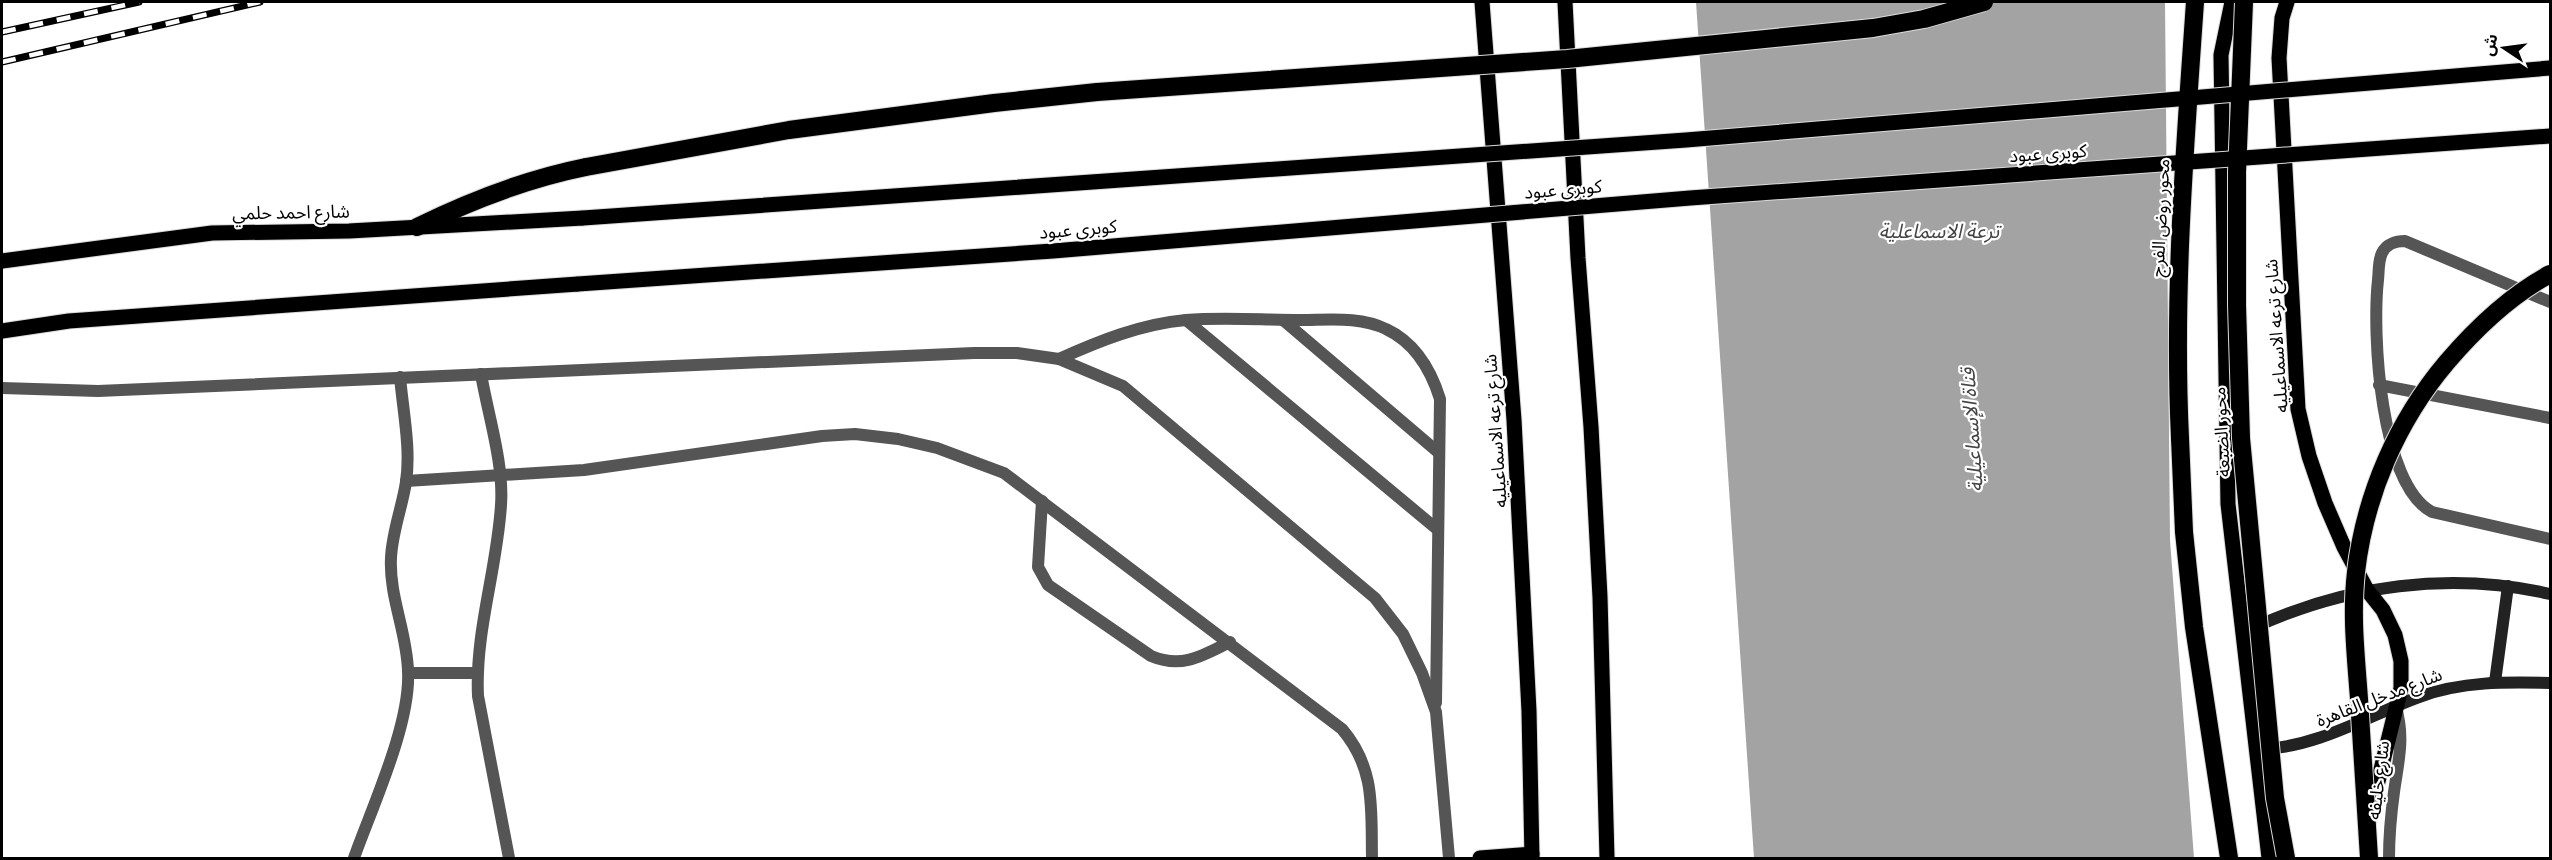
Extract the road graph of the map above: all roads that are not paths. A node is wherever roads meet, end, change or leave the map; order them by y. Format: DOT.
graph roads {
  1 [pos="1482,2"];
  2 [pos="1565,2"];
  3 [pos="1984,2"];
  4 [pos="2195,2"];
  5 [pos="2232,2"];
  6 [pos="2244,2"];
  7 [pos="2287,2"];
  8 [pos="2550,68"];
  9 [pos="2550,136"];
  10 [pos="417,227"];
  11 [pos="2,261"];
  12 [pos="2550,274"];
  13 [pos="2550,302"];
  14 [pos="1186,320"];
  15 [pos="1282,320"];
  16 [pos="2,331"];
  17 [pos="1059,359"];
  18 [pos="480,374"];
  19 [pos="400,377"];
  20 [pos="2379,385"];
  21 [pos="2,388"];
  22 [pos="2550,418"];
  23 [pos="1439,453"];
  24 [pos="501,476"];
  25 [pos="406,481"];
  26 [pos="1042,501"];
  27 [pos="1438,530"];
  28 [pos="2550,539"];
  29 [pos="2508,586"];
  30 [pos="2367,590"];
  31 [pos="2550,594"];
  32 [pos="2243,633"];
  33 [pos="1230,642"];
  34 [pos="477,673"];
  35 [pos="409,674"];
  36 [pos="2495,682"];
  37 [pos="2550,683"];
  38 [pos="2395,707"];
  39 [pos="1436,712"];
  40 [pos="2256,749"];
  41 [pos="1532,856"];
  42 [pos="354,858"];
  43 [pos="509,858"];
  44 [pos="1372,858"];
  45 [pos="1449,858"];
  46 [pos="1480,858"];
  47 [pos="1607,858"];
  48 [pos="2229,858"];
  49 [pos="2269,858"];
  50 [pos="2286,858"];
  51 [pos="2363,858"];
  52 [pos="2369,858"];
  53 [pos="2389,858"];
  1 -- 41 [label="main road, شارع ترعه الاسماعيليه"];
  2 -- 47 [label="main road"];
  3 -- 10 [label="highway, bridge"];
  4 -- 48 [label="highway, محور روض الفرج, bridge"];
  5 -- 32 [label="main road"];
  6 -- 50 [label="highway, محور الضبعة, bridge"];
  7 -- 30 [label="main road, شارع ترعه الاسماعيليه"];
  8 -- 10 [label="main road, شارع احمد حلمي, bridge"];
  9 -- 16 [label="main road, كوبرى عبود, bridge"];
  10 -- 11 [label="main road, شارع احمد حلمي"];
  12 -- 52 [label="highway, bridge"];
  13 -- 20 [label="street"];
  14 -- 15 [label="street"];
  14 -- 17 [label="street"];
  14 -- 27 [label="street"];
  15 -- 23 [label="street"];
  15 -- 23 [label="street"];
  17 -- 18 [label="street"];
  17 -- 39 [label="street"];
  18 -- 19 [label="street"];
  18 -- 24 [label="street"];
  19 -- 21 [label="street"];
  19 -- 25 [label="street"];
  20 -- 22 [label="street"];
  20 -- 28 [label="street"];
  23 -- 27 [label="street"];
  24 -- 25 [label="street"];
  24 -- 26 [label="street"];
  24 -- 34 [label="street"];
  25 -- 35 [label="street"];
  26 -- 33 [label="street"];
  26 -- 33 [label="street"];
  27 -- 39 [label="street"];
  29 -- 30 [label="street"];
  29 -- 31 [label="street"];
  29 -- 36 [label="street"];
  30 -- 32 [label="street"];
  30 -- 38 [label="main road, شارع ترعه الاسماعيليه"];
  32 -- 40 [label="main road"];
  33 -- 44 [label="street"];
  34 -- 35 [label="street"];
  34 -- 43 [label="street"];
  35 -- 42 [label="street"];
  36 -- 37 [label="street, شارع مدخل القاهرة"];
  36 -- 38 [label="street, شارع مدخل القاهرة"];
  38 -- 40 [label="street, شارع مدخل القاهرة"];
  38 -- 51 [label="main road, شارع ترعه الاسماعيليه"];
  38 -- 53 [label="street, شارع خليفه"];
  39 -- 45 [label="street"];
  40 -- 49 [label="main road"];
  41 -- 46 [label="main road"];
}
